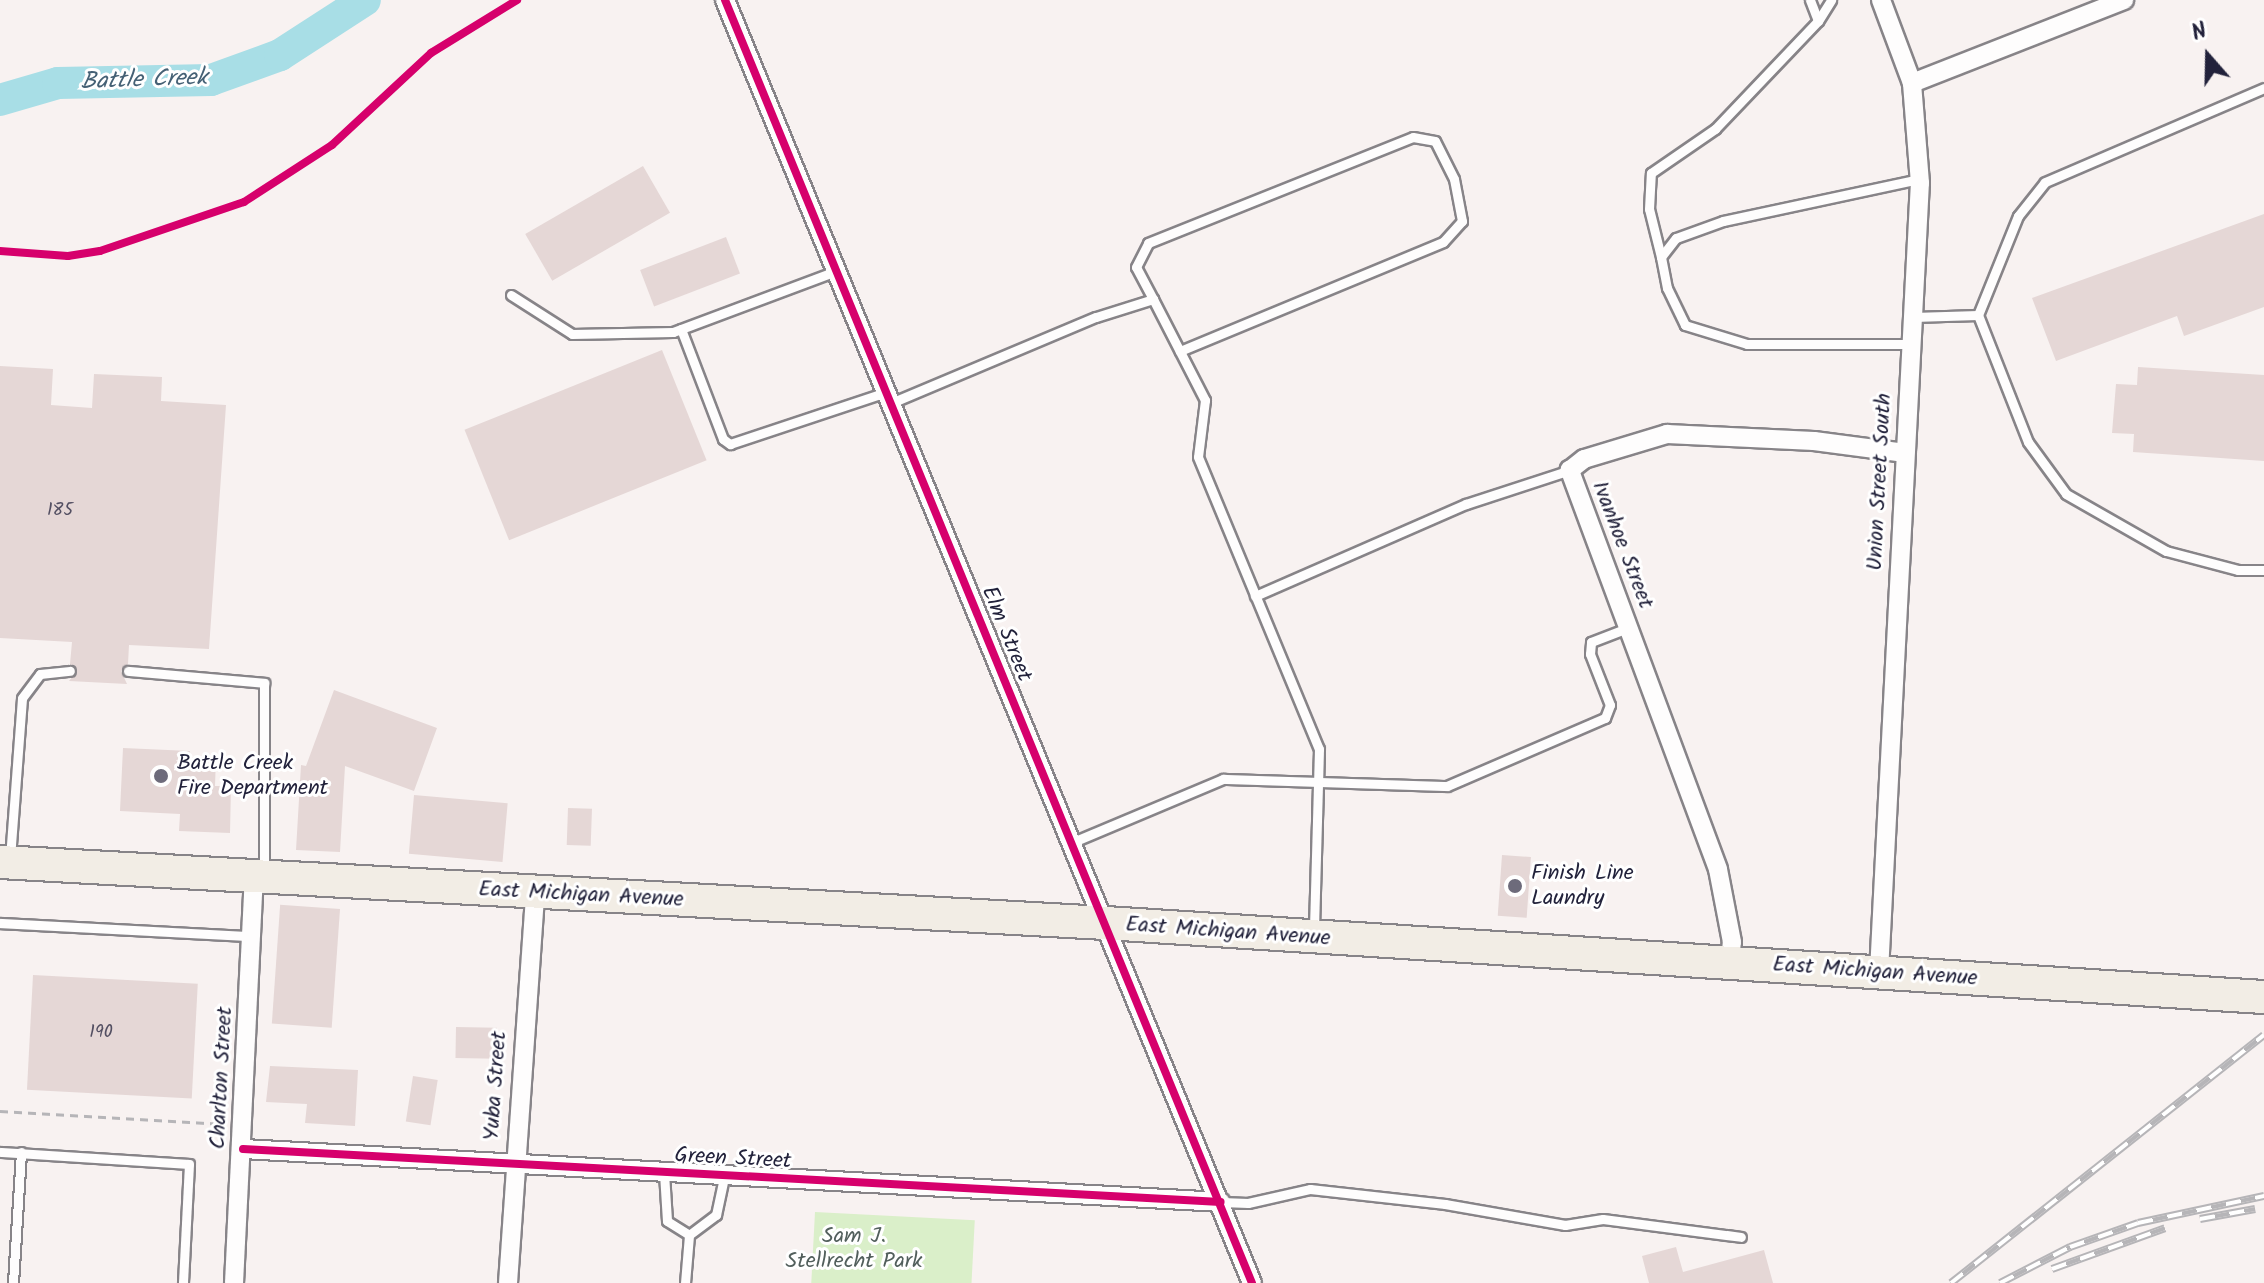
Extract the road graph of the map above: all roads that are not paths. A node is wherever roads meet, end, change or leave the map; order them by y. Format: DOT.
graph roads {
  1 [pos="725,0"];
  2 [pos="1810,0"];
  3 [pos="1831,0"];
  4 [pos="1881,0"];
  5 [pos="2124,0"];
  6 [pos="1818,21"];
  7 [pos="1912,83"];
  8 [pos="2264,88"];
  9 [pos="1919,179"];
  10 [pos="1661,257"];
  11 [pos="836,271"];
  12 [pos="511,295"];
  13 [pos="1153,299"];
  14 [pos="1978,315"];
  15 [pos="1913,317"];
  16 [pos="681,329"];
  17 [pos="1911,344"];
  18 [pos="1180,351"];
  19 [pos="889,398"];
  20 [pos="1905,453"];
  21 [pos="1570,470"];
  22 [pos="2264,570"];
  23 [pos="1255,596"];
  24 [pos="1627,628"];
  25 [pos="70,671"];
  26 [pos="128,671"];
  27 [pos="1319,783"];
  28 [pos="1073,842"];
  29 [pos="5,862"];
  30 [pos="259,876"];
  31 [pos="535,893"];
  32 [pos="0,923"];
  33 [pos="1106,923"];
  34 [pos="252,936"];
  35 [pos="1313,938"];
  36 [pos="1730,963"];
  37 [pos="1879,972"];
  38 [pos="2264,997"];
  39 [pos="243,1149"];
  40 [pos="0,1152"];
  41 [pos="21,1152"];
  42 [pos="514,1166"];
  43 [pos="664,1173"];
  44 [pos="724,1177"];
  45 [pos="1221,1202"];
  46 [pos="689,1235"];
  47 [pos="1741,1237"];
  48 [pos="13,1283"];
  49 [pos="183,1283"];
  50 [pos="234,1283"];
  51 [pos="508,1283"];
  52 [pos="685,1283"];
  53 [pos="1252,1283"];
  1 -- 11 [label="street, Elm Street"];
  2 -- 6 [label="lane"];
  3 -- 6 [label="lane"];
  4 -- 7 [label="street, Union Street South"];
  5 -- 7 [label="street"];
  6 -- 10 [label="lane"];
  7 -- 9 [label="street, Union Street South"];
  8 -- 14 [label="lane"];
  9 -- 10 [label="lane"];
  9 -- 15 [label="street, Union Street South"];
  10 -- 17 [label="lane"];
  11 -- 16 [label="lane"];
  11 -- 19 [label="street, Elm Street"];
  12 -- 16 [label="lane"];
  13 -- 18 [label="lane"];
  13 -- 18 [label="lane"];
  13 -- 19 [label="lane"];
  14 -- 15 [label="lane"];
  14 -- 22 [label="lane"];
  15 -- 17 [label="street, Union Street South"];
  16 -- 19 [label="lane"];
  17 -- 20 [label="street, Union Street South"];
  18 -- 23 [label="lane"];
  19 -- 28 [label="street, Elm Street"];
  20 -- 21 [label="street, Ivanhoe Street"];
  20 -- 37 [label="street, Union Street South"];
  21 -- 23 [label="lane"];
  21 -- 24 [label="street, Ivanhoe Street"];
  23 -- 27 [label="lane"];
  24 -- 27 [label="lane"];
  24 -- 36 [label="street, Ivanhoe Street"];
  25 -- 29 [label="lane"];
  26 -- 30 [label="lane"];
  27 -- 28 [label="lane"];
  27 -- 35 [label="lane"];
  28 -- 33 [label="street, Elm Street"];
  29 -- 30 [label="highway, East Michigan Avenue"];
  30 -- 31 [label="highway, East Michigan Avenue"];
  30 -- 34 [label="street, Charlton Street"];
  31 -- 33 [label="highway, East Michigan Avenue"];
  31 -- 42 [label="street, Yuba Street"];
  32 -- 34 [label="lane"];
  33 -- 35 [label="highway, East Michigan Avenue"];
  33 -- 45 [label="street, Elm Street"];
  34 -- 39 [label="street, Charlton Street"];
  35 -- 36 [label="highway, East Michigan Avenue"];
  36 -- 37 [label="highway, East Michigan Avenue"];
  37 -- 38 [label="highway, East Michigan Avenue"];
  39 -- 42 [label="street, Green Street"];
  39 -- 50 [label="street, Charlton Street"];
  40 -- 41 [label="lane"];
  41 -- 48 [label="lane"];
  41 -- 49 [label="lane"];
  42 -- 43 [label="street, Green Street"];
  42 -- 51 [label="street, Yuba Street"];
  43 -- 44 [label="street, Green Street"];
  43 -- 46 [label="lane"];
  44 -- 45 [label="street, Green Street"];
  44 -- 46 [label="lane"];
  45 -- 47 [label="lane"];
  45 -- 53 [label="street, Elm Street"];
  46 -- 52 [label="lane"];
}
